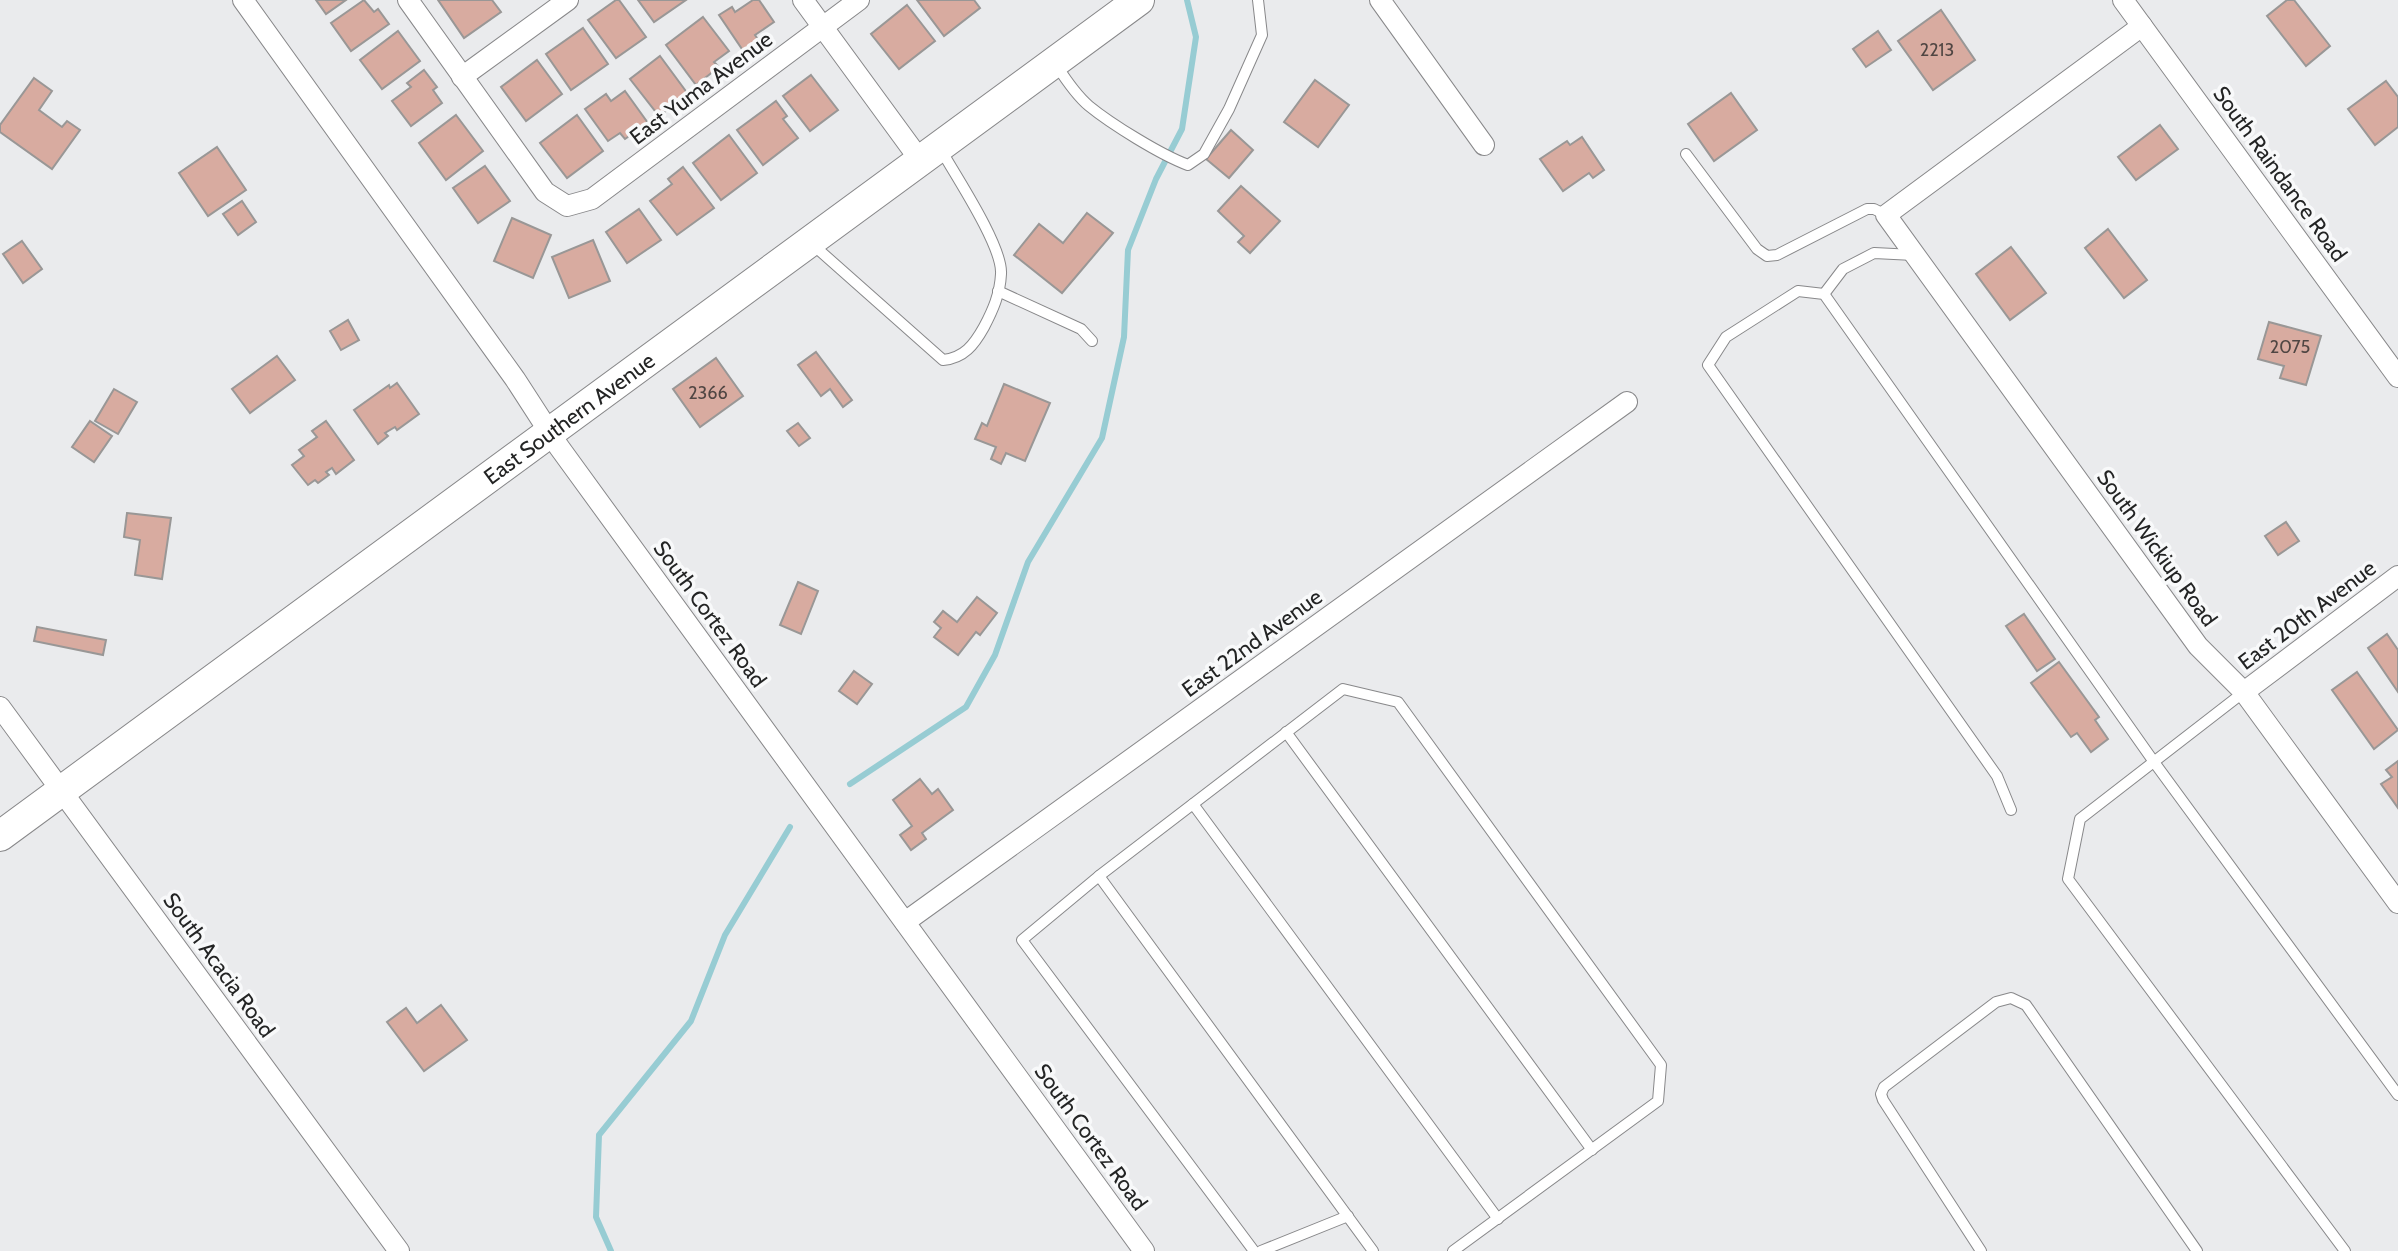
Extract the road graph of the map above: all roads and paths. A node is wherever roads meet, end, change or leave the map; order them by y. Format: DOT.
graph roads {
  1 [pos="243,0"];
  2 [pos="408,0"];
  3 [pos="568,0"];
  4 [pos="803,0"];
  5 [pos="859,0"];
  6 [pos="1139,0"];
  7 [pos="1258,0"];
  8 [pos="1380,0"];
  9 [pos="2123,0"];
  10 [pos="2142,26"];
  11 [pos="823,27"];
  12 [pos="1055,62"];
  13 [pos="462,77"];
  14 [pos="1484,145"];
  15 [pos="929,154"];
  16 [pos="1686,154"];
  17 [pos="1886,215"];
  18 [pos="810,242"];
  19 [pos="1915,255"];
  20 [pos="998,291"];
  21 [pos="1824,294"];
  22 [pos="1092,341"];
  23 [pos="2398,377"];
  24 [pos="1627,402"];
  25 [pos="550,432"];
  26 [pos="2398,576"];
  27 [pos="2244,692"];
  28 [pos="0,707"];
  29 [pos="1286,732"];
  30 [pos="2154,762"];
  31 [pos="61,791"];
  32 [pos="1193,804"];
  33 [pos="2011,810"];
  34 [pos="0,836"];
  35 [pos="1099,876"];
  36 [pos="2398,903"];
  37 [pos="905,922"];
  38 [pos="2398,1095"];
  39 [pos="1592,1150"];
  40 [pos="1348,1216"];
  41 [pos="1498,1219"];
  42 [pos="399,1251"];
  43 [pos="1144,1251"];
  44 [pos="1254,1251"];
  45 [pos="1261,1251"];
  46 [pos="1373,1251"];
  47 [pos="1453,1251"];
  48 [pos="1981,1251"];
  49 [pos="2197,1251"];
  50 [pos="2345,1251"];
  1 -- 25 [label="street, South Cortez Road"];
  2 -- 13 [label="street"];
  3 -- 13 [label="street"];
  4 -- 11 [label="street"];
  5 -- 11 [label="street, East Yuma Avenue"];
  6 -- 12 [label="street, East Southern Avenue"];
  7 -- 12 [label="lane"];
  8 -- 14 [label="street"];
  9 -- 10 [label="street, South Raindance Road"];
  10 -- 17 [label="street"];
  10 -- 23 [label="street, South Raindance Road"];
  11 -- 13 [label="street, East Yuma Avenue"];
  11 -- 15 [label="street"];
  12 -- 15 [label="street, East Southern Avenue"];
  15 -- 18 [label="street, East Southern Avenue"];
  15 -- 20 [label="lane"];
  16 -- 17 [label="lane"];
  17 -- 19 [label="street, South Wickiup Road"];
  18 -- 20 [label="lane"];
  18 -- 25 [label="street, East Southern Avenue"];
  19 -- 21 [label="lane"];
  19 -- 27 [label="street, South Wickiup Road"];
  20 -- 22 [label="lane"];
  21 -- 30 [label="lane"];
  21 -- 33 [label="lane"];
  24 -- 37 [label="street, East 22nd Avenue"];
  25 -- 31 [label="street, East Southern Avenue"];
  25 -- 37 [label="street, South Cortez Road"];
  26 -- 27 [label="street, East 20th Avenue"];
  27 -- 30 [label="lane"];
  27 -- 36 [label="street, South Wickiup Road"];
  28 -- 31 [label="street, South Acacia Road"];
  29 -- 32 [label="lane"];
  29 -- 39 [label="lane"];
  29 -- 39 [label="lane"];
  30 -- 38 [label="lane"];
  30 -- 50 [label="lane"];
  31 -- 34 [label="street, East Southern Avenue"];
  31 -- 42 [label="street, South Acacia Road"];
  32 -- 35 [label="lane"];
  32 -- 41 [label="lane"];
  35 -- 40 [label="lane"];
  35 -- 44 [label="lane"];
  37 -- 43 [label="street, South Cortez Road"];
  39 -- 41 [label="lane"];
  40 -- 45 [label="lane"];
  40 -- 46 [label="lane"];
  41 -- 47 [label="lane"];
  48 -- 49 [label="lane"];
}
